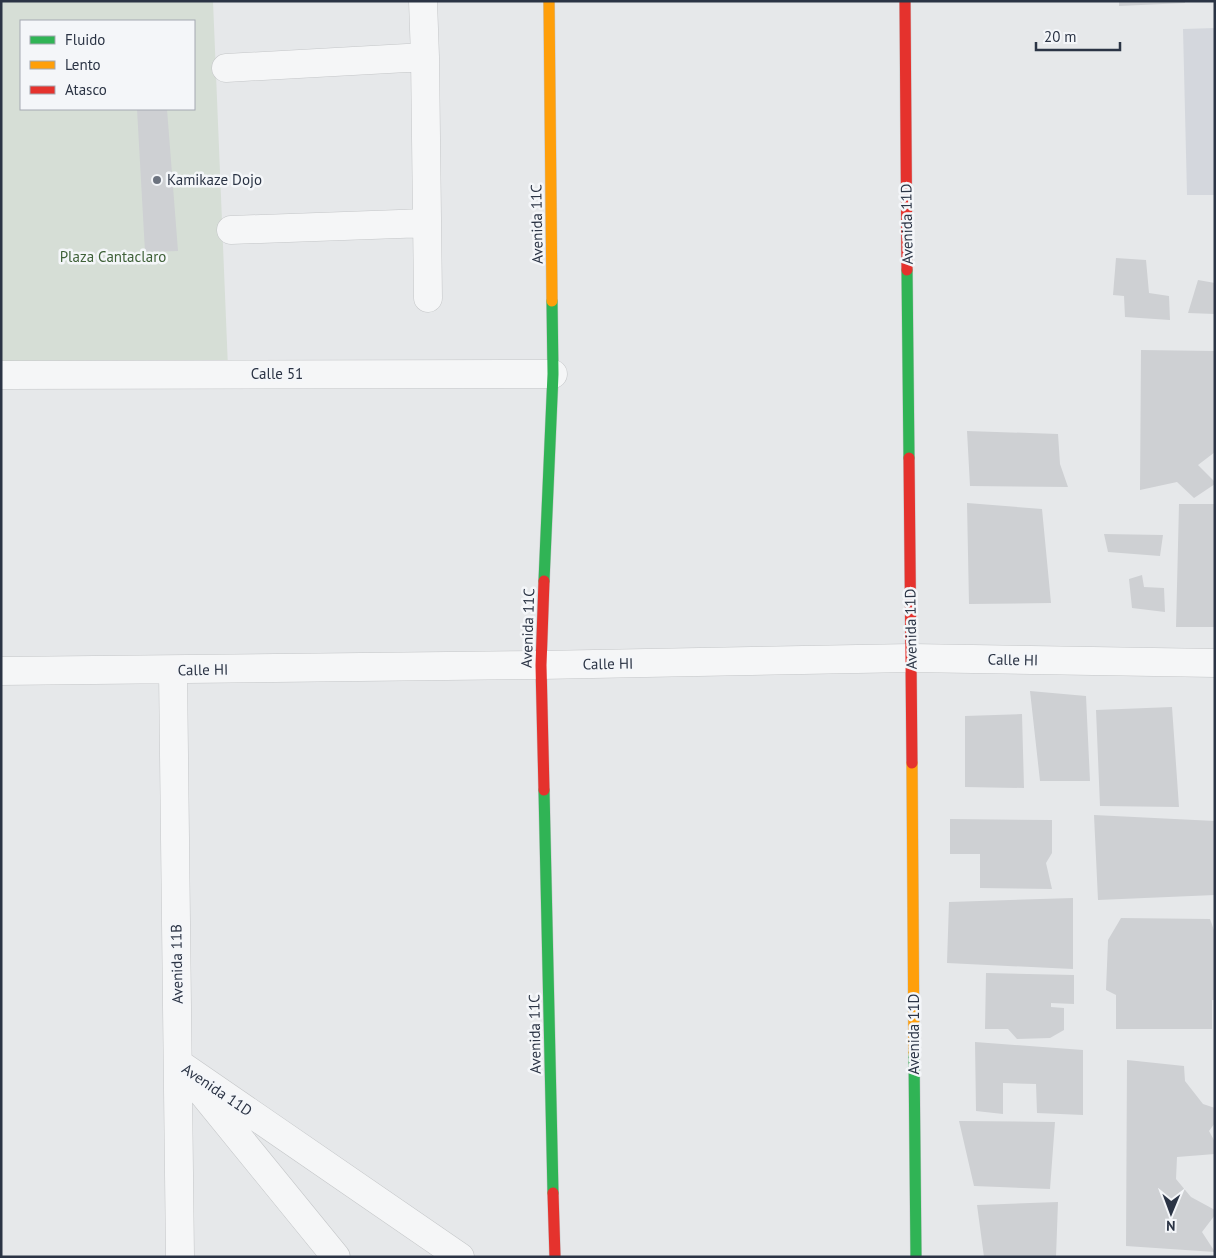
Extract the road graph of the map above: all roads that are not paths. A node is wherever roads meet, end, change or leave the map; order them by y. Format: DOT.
graph roads {
  1 [pos="423,1"];
  2 [pos="549,1"];
  3 [pos="905,1"];
  4 [pos="425,57"];
  5 [pos="226,68"];
  6 [pos="427,223"];
  7 [pos="230,230"];
  8 [pos="428,298"];
  9 [pos="553,374"];
  10 [pos="1,375"];
  11 [pos="911,658"];
  12 [pos="1215,663"];
  13 [pos="540,665"];
  14 [pos="173,670"];
  15 [pos="1,671"];
  16 [pos="178,1062"];
  17 [pos="180,1257"];
  18 [pos="336,1257"];
  19 [pos="460,1257"];
  20 [pos="555,1257"];
  21 [pos="916,1257"];
  1 -- 4 [label="street"];
  2 -- 9 [label="street, Avenida 11C"];
  3 -- 11 [label="street, Avenida 11D"];
  4 -- 5 [label="street"];
  4 -- 6 [label="street"];
  6 -- 7 [label="street"];
  6 -- 8 [label="street"];
  9 -- 10 [label="street, Calle 51"];
  9 -- 13 [label="street, Avenida 11C"];
  11 -- 12 [label="street, Calle HI"];
  11 -- 13 [label="street, Calle HI"];
  11 -- 21 [label="street, Avenida 11D"];
  13 -- 14 [label="street, Calle HI"];
  13 -- 20 [label="street, Avenida 11C"];
  14 -- 15 [label="street, Calle HI"];
  14 -- 16 [label="street, Avenida 11B"];
  16 -- 17 [label="street, Avenida 11B"];
  16 -- 18 [label="street, Avenida 11D"];
  16 -- 19 [label="street, Avenida 11D"];
}
